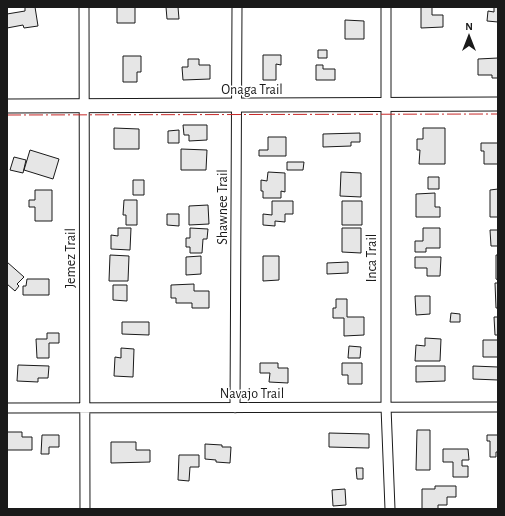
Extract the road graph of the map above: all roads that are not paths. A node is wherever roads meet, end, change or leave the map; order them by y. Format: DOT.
graph roads {
  1 [pos="84,7"];
  2 [pos="237,7"];
  3 [pos="386,7"];
  4 [pos="498,104"];
  5 [pos="386,105"];
  6 [pos="7,106"];
  7 [pos="84,106"];
  8 [pos="237,106"];
  9 [pos="498,406"];
  10 [pos="386,407"];
  11 [pos="7,408"];
  12 [pos="85,408"];
  13 [pos="235,408"];
  14 [pos="85,509"];
  15 [pos="390,509"];
  1 -- 7 [label="street, Jemez Trail"];
  2 -- 8 [label="street, Shawnee Trail"];
  3 -- 5 [label="street, Inca Trail"];
  4 -- 5 [label="street, Onaga Trail"];
  5 -- 8 [label="street, Onaga Trail"];
  5 -- 10 [label="street, Inca Trail"];
  6 -- 7 [label="street, Onaga Trail"];
  7 -- 8 [label="street, Onaga Trail"];
  7 -- 12 [label="street, Jemez Trail"];
  8 -- 13 [label="street, Shawnee Trail"];
  9 -- 10 [label="street, Navajo Trail"];
  10 -- 13 [label="street, Navajo Trail"];
  10 -- 15 [label="street, Inca Trail"];
  11 -- 12 [label="street, Navajo Trail"];
  12 -- 13 [label="street, Navajo Trail"];
  12 -- 14 [label="street, Jemez Trail"];
}
